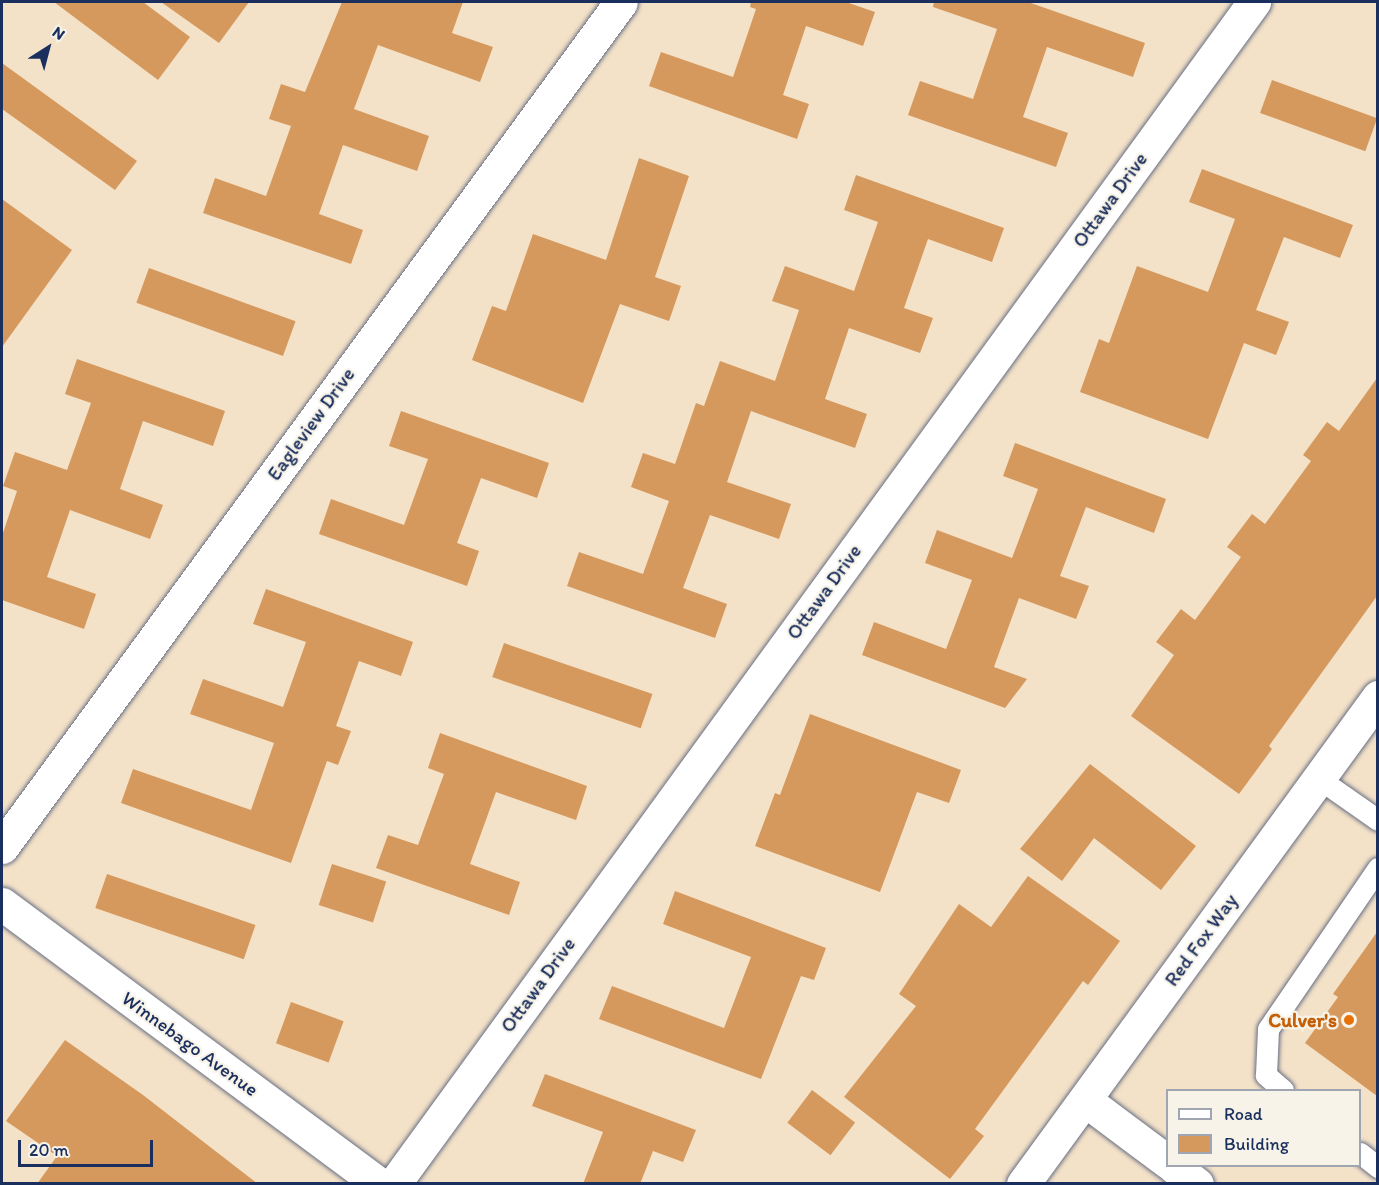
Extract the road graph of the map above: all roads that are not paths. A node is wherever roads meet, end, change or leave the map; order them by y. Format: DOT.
graph roads {
  1 [pos="621,2"];
  2 [pos="1254,2"];
  3 [pos="1377,697"];
  4 [pos="1318,778"];
  5 [pos="1377,820"];
  6 [pos="2,847"];
  7 [pos="1377,868"];
  8 [pos="2,904"];
  9 [pos="1282,1089"];
  10 [pos="1085,1100"];
  11 [pos="1361,1155"];
  12 [pos="1166,1161"];
  13 [pos="1174,1167"];
  14 [pos="1377,1167"];
  15 [pos="379,1184"];
  16 [pos="394,1184"];
  17 [pos="1023,1184"];
  18 [pos="1197,1184"];
  1 -- 6 [label="street, Eagleview Drive"];
  2 -- 16 [label="street, Ottawa Drive"];
  3 -- 4 [label="street, Red Fox Way"];
  4 -- 5 [label="lane"];
  4 -- 10 [label="street, Red Fox Way"];
  7 -- 9 [label="lane"];
  8 -- 15 [label="street, Winnebago Avenue"];
  10 -- 12 [label="street"];
  10 -- 17 [label="street, Red Fox Way"];
  11 -- 14 [label="lane"];
  13 -- 18 [label="street"];
}
